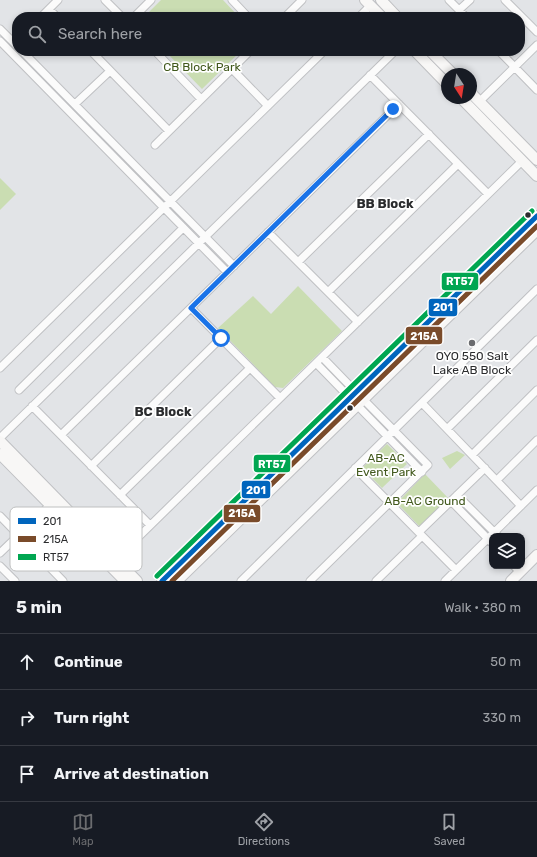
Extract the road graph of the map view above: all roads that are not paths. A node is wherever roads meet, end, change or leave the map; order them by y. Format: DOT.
graph roads {
  1 [pos="58,0"];
  2 [pos="105,0"];
  3 [pos="151,0"];
  4 [pos="232,0"];
  5 [pos="380,0"];
  6 [pos="449,0"];
  7 [pos="470,0"];
  8 [pos="505,0"];
  9 [pos="299,1"];
  10 [pos="368,3"];
  11 [pos="49,8"];
  12 [pos="459,10"];
  13 [pos="45,12"];
  14 [pos="53,12"];
  15 [pos="117,12"];
  16 [pos="139,12"];
  17 [pos="243,12"];
  18 [pos="289,12"];
  19 [pos="362,12"];
  20 [pos="377,12"];
  21 [pos="392,12"];
  22 [pos="517,12"];
  23 [pos="525,20"];
  24 [pos="0,29"];
  25 [pos="537,32"];
  26 [pos="0,41"];
  27 [pos="12,41"];
  28 [pos="537,46"];
  29 [pos="12,53"];
  30 [pos="15,56"];
  31 [pos="27,56"];
  32 [pos="96,56"];
  33 [pos="160,56"];
  34 [pos="245,56"];
  35 [pos="319,56"];
  36 [pos="389,56"];
  37 [pos="420,56"];
  38 [pos="435,56"];
  39 [pos="504,56"];
  40 [pos="438,59"];
  41 [pos="431,67"];
  42 [pos="515,67"];
  43 [pos="447,68"];
  44 [pos="232,69"];
  45 [pos="110,71"];
  46 [pos="370,75"];
  47 [pos="441,78"];
  48 [pos="537,90"];
  49 [pos="202,99"];
  50 [pos="477,99"];
  51 [pos="480,102"];
  52 [pos="75,104"];
  53 [pos="399,104"];
  54 [pos="467,104"];
  55 [pos="268,106"];
  56 [pos="169,131"];
  57 [pos="429,134"];
  58 [pos="106,135"];
  59 [pos="100,142"];
  60 [pos="154,145"];
  61 [pos="537,160"];
  62 [pos="522,161"];
  63 [pos="458,164"];
  64 [pos="537,176"];
  65 [pos="488,194"];
  66 [pos="170,202"];
  67 [pos="164,208"];
  68 [pos="537,216"];
  69 [pos="183,228"];
  70 [pos="537,230"];
  71 [pos="268,232"];
  72 [pos="205,237"];
  73 [pos="199,243"];
  74 [pos="298,262"];
  75 [pos="234,266"];
  76 [pos="227,272"];
  77 [pos="486,273"];
  78 [pos="537,289"];
  79 [pos="328,292"];
  80 [pos="191,308"];
  81 [pos="358,322"];
  82 [pos="221,338"];
  83 [pos="537,340"];
  84 [pos="322,357"];
  85 [pos="316,363"];
  86 [pos="0,368"];
  87 [pos="250,368"];
  88 [pos="19,390"];
  89 [pos="537,390"];
  90 [pos="280,398"];
  91 [pos="357,398"];
  92 [pos="422,403"];
  93 [pos="32,406"];
  94 [pos="447,429"];
  95 [pos="394,430"];
  96 [pos="61,435"];
  97 [pos="388,437"];
  98 [pos="0,440"];
  99 [pos="537,440"];
  100 [pos="5,452"];
  101 [pos="472,455"];
  102 [pos="91,466"];
  103 [pos="355,468"];
  104 [pos="485,468"];
  105 [pos="422,472"];
  106 [pos="496,480"];
  107 [pos="537,490"];
  108 [pos="120,495"];
  109 [pos="457,495"];
  110 [pos="451,501"];
  111 [pos="390,503"];
  112 [pos="50,505"];
  113 [pos="521,506"];
  114 [pos="58,507"];
  115 [pos="132,507"];
  116 [pos="0,516"];
  117 [pos="142,517"];
  118 [pos="150,525"];
  119 [pos="10,526"];
  120 [pos="142,533"];
  121 [pos="495,533"];
  122 [pos="497,533"];
  123 [pos="218,534"];
  124 [pos="421,534"];
  125 [pos="489,540"];
  126 [pos="489,542"];
  127 [pos="10,544"];
  128 [pos="0,553"];
  129 [pos="537,555"];
  130 [pos="525,563"];
  131 [pos="0,566"];
  132 [pos="519,569"];
  133 [pos="456,570"];
  134 [pos="53,571"];
  135 [pos="117,571"];
  136 [pos="127,571"];
  137 [pos="14,581"];
  138 [pos="63,581"];
  139 [pos="125,581"];
  140 [pos="137,581"];
  141 [pos="162,581"];
  142 [pos="177,581"];
  143 [pos="241,581"];
  144 [pos="310,581"];
  145 [pos="376,581"];
  146 [pos="445,581"];
  147 [pos="511,581"];
  1 -- 11 [label="street"];
  2 -- 15 [label="street"];
  3 -- 16 [label="street"];
  4 -- 17 [label="street"];
  5 -- 21 [label="street"];
  6 -- 12 [label="street"];
  7 -- 12 [label="street"];
  8 -- 22 [label="street"];
  9 -- 18 [label="street"];
  10 -- 19 [label="street"];
  10 -- 20 [label="street"];
  11 -- 13 [label="street"];
  11 -- 14 [label="street"];
  23 -- 25 [label="street"];
  24 -- 27 [label="street"];
  26 -- 29 [label="street"];
  28 -- 42 [label="street"];
  30 -- 59 [label="street"];
  31 -- 52 [label="street"];
  32 -- 45 [label="street"];
  33 -- 49 [label="street"];
  34 -- 44 [label="street"];
  35 -- 55 [label="street"];
  36 -- 46 [label="street"];
  37 -- 41 [label="street"];
  38 -- 40 [label="street"];
  39 -- 42 [label="street"];
  40 -- 41 [label="street"];
  40 -- 43 [label="street"];
  41 -- 47 [label="street"];
  42 -- 48 [label="street"];
  42 -- 51 [label="street"];
  44 -- 49 [label="street"];
  44 -- 55 [label="street"];
  45 -- 52 [label="street"];
  45 -- 56 [label="street"];
  46 -- 53 [label="street"];
  46 -- 72 [label="street"];
  49 -- 56 [label="street"];
  50 -- 51 [label="street"];
  51 -- 61 [label="street"];
  52 -- 58 [label="street"];
  53 -- 57 [label="street"];
  53 -- 71 [label="street"];
  54 -- 62 [label="street"];
  55 -- 66 [label="street"];
  56 -- 60 [label="street"];
  57 -- 63 [label="street"];
  57 -- 74 [label="street"];
  58 -- 59 [label="street"];
  58 -- 66 [label="street"];
  59 -- 67 [label="street"];
  62 -- 64 [label="street"];
  62 -- 65 [label="street"];
  63 -- 65 [label="street"];
  63 -- 79 [label="street"];
  65 -- 81 [label="street"];
  66 -- 67 [label="street"];
  66 -- 72 [label="street"];
  67 -- 69 [label="street"];
  67 -- 86 [label="street"];
  68 -- 77 [label="street"];
  69 -- 73 [label="street"];
  69 -- 88 [label="street"];
  70 -- 77 [label="street"];
  71 -- 74 [label="street"];
  71 -- 75 [label="street"];
  72 -- 73 [label="street"];
  72 -- 75 [label="street"];
  73 -- 76 [label="street"];
  73 -- 93 [label="street"];
  74 -- 79 [label="street"];
  75 -- 76 [label="street"];
  76 -- 80 [label="street"];
  77 -- 91 [label="street"];
  78 -- 92 [label="street"];
  79 -- 81 [label="street"];
  80 -- 82 [label="street"];
  80 -- 96 [label="street"];
  81 -- 84 [label="street"];
  82 -- 87 [label="street"];
  82 -- 102 [label="street"];
  83 -- 94 [label="street"];
  84 -- 85 [label="street"];
  84 -- 91 [label="street"];
  85 -- 90 [label="street"];
  85 -- 91 [label="street"];
  87 -- 90 [label="street"];
  87 -- 108 [label="street"];
  89 -- 101 [label="street"];
  90 -- 118 [label="street"];
  91 -- 95 [label="street"];
  91 -- 97 [label="street"];
  91 -- 123 [label="street"];
  92 -- 94 [label="street"];
  92 -- 95 [label="street"];
  93 -- 96 [label="street"];
  93 -- 98 [label="street"];
  94 -- 101 [label="street"];
  95 -- 97 [label="street"];
  95 -- 105 [label="street"];
  96 -- 102 [label="street"];
  97 -- 103 [label="street"];
  97 -- 105 [label="street"];
  98 -- 100 [label="street"];
  99 -- 106 [label="street"];
  100 -- 112 [label="street"];
  100 -- 114 [label="street"];
  101 -- 104 [label="street"];
  102 -- 108 [label="street"];
  103 -- 111 [label="street"];
  103 -- 143 [label="street"];
  104 -- 106 [label="street"];
  104 -- 109 [label="street"];
  105 -- 111 [label="street"];
  106 -- 113 [label="street"];
  107 -- 113 [label="street"];
  108 -- 115 [label="street"];
  109 -- 110 [label="street"];
  109 -- 121 [label="street"];
  110 -- 124 [label="street"];
  110 -- 125 [label="street"];
  111 -- 124 [label="street"];
  111 -- 144 [label="street"];
  113 -- 122 [label="street"];
  116 -- 119 [label="street"];
  117 -- 118 [label="street"];
  118 -- 120 [label="street"];
  123 -- 141 [label="street"];
  123 -- 142 [label="street"];
  124 -- 133 [label="street"];
  124 -- 145 [label="street"];
  126 -- 133 [label="street"];
  127 -- 128 [label="street"];
  129 -- 130 [label="street"];
  131 -- 137 [label="street"];
  132 -- 147 [label="street"];
  133 -- 146 [label="street"];
  134 -- 138 [label="street"];
  135 -- 139 [label="street"];
  136 -- 140 [label="street"];
}
